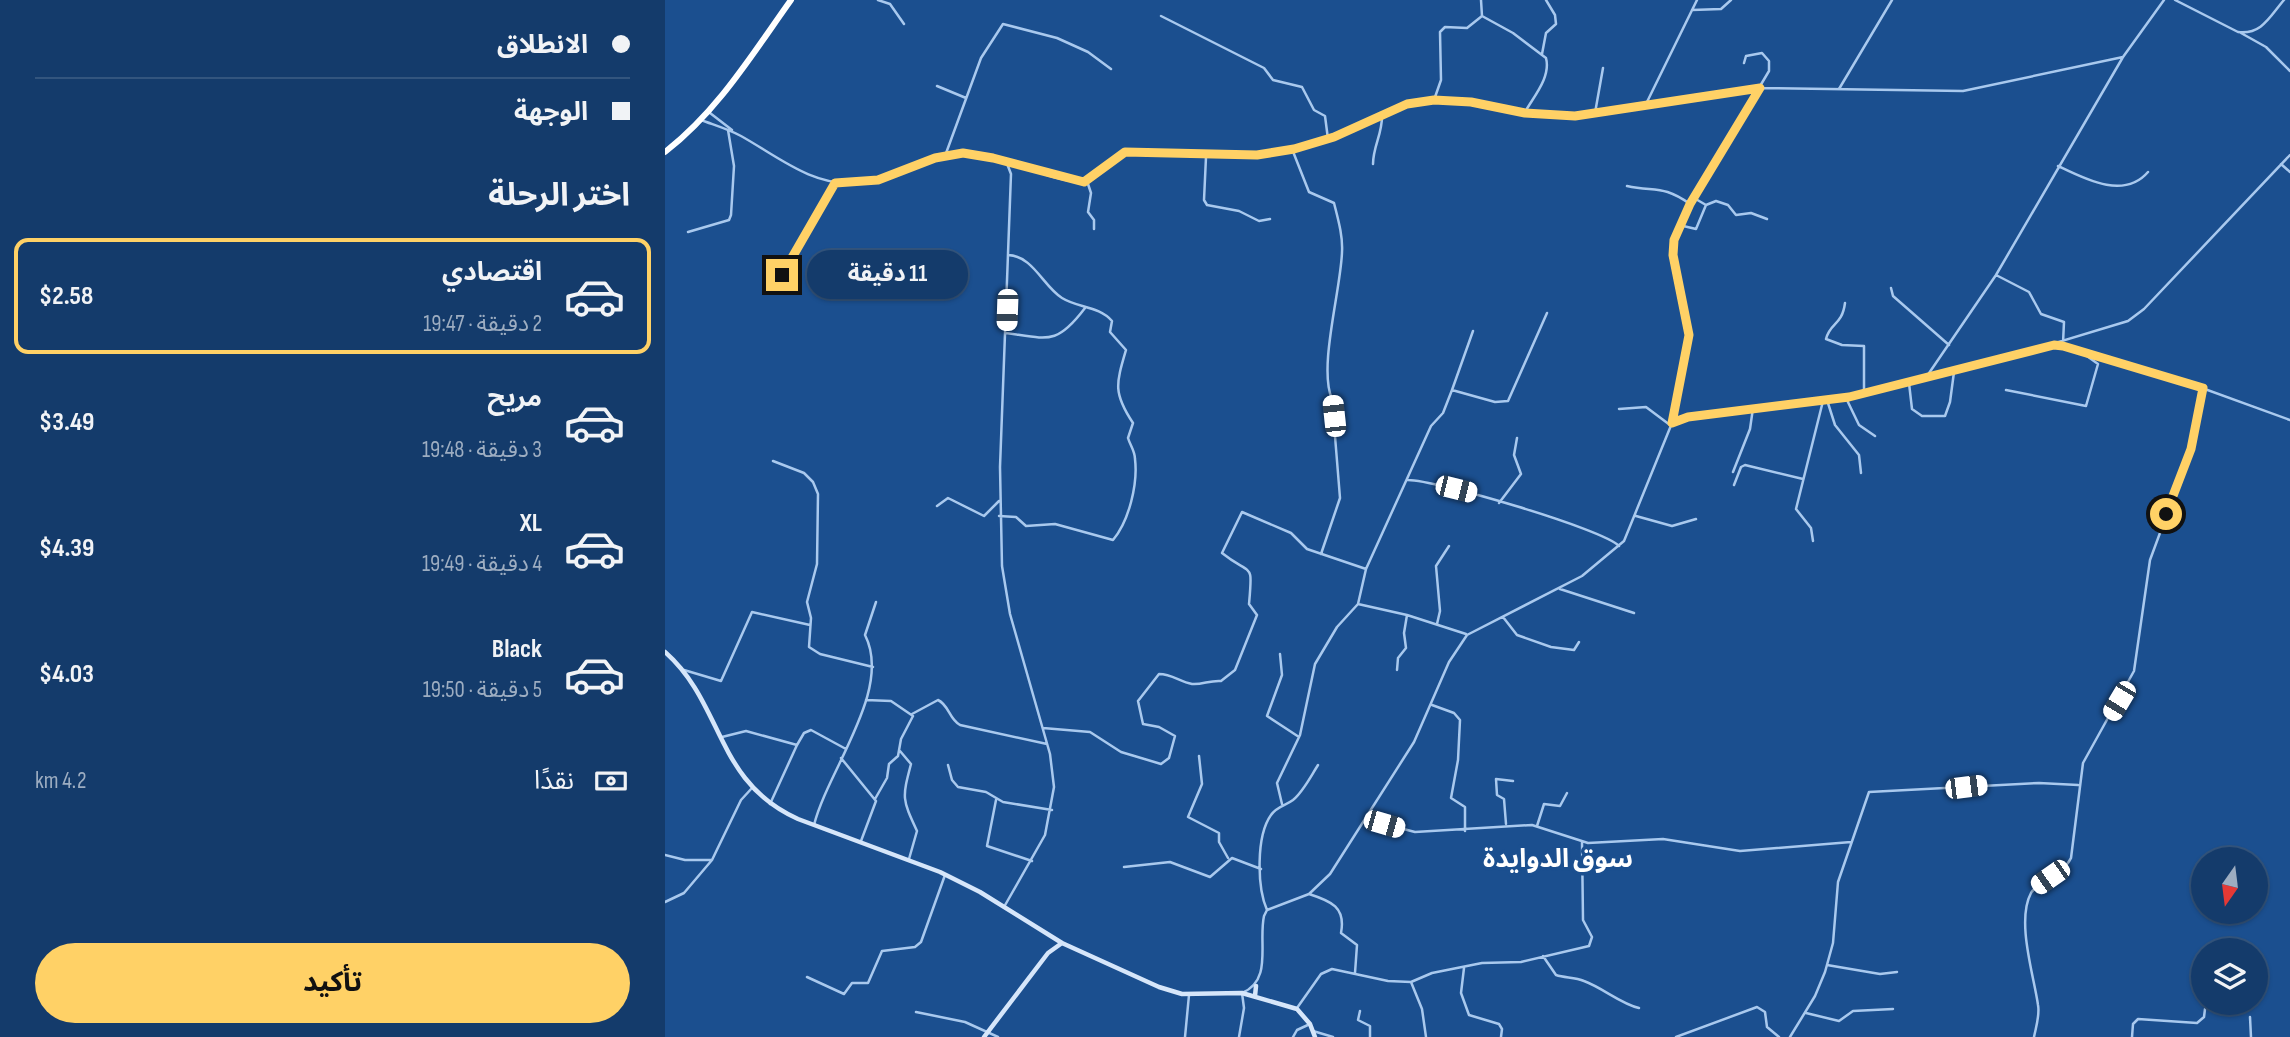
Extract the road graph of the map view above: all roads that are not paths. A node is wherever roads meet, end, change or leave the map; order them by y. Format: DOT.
graph roads {
  1 [pos="792,0"];
  2 [pos="878,0"];
  3 [pos="1481,0"];
  4 [pos="1546,0"];
  5 [pos="1697,0"];
  6 [pos="1731,0"];
  7 [pos="1892,0"];
  8 [pos="2164,0"];
  9 [pos="2175,0"];
  10 [pos="2284,0"];
  11 [pos="1692,10"];
  12 [pos="1161,16"];
  13 [pos="1482,16"];
  14 [pos="904,24"];
  15 [pos="2238,32"];
  16 [pos="1542,54"];
  17 [pos="2123,57"];
  18 [pos="1744,63"];
  19 [pos="1604,68"];
  20 [pos="1111,69"];
  21 [pos="2290,71"];
  22 [pos="937,86"];
  23 [pos="1760,88"];
  24 [pos="1839,89"];
  25 [pos="966,98"];
  26 [pos="1434,100"];
  27 [pos="1646,105"];
  28 [pos="709,112"];
  29 [pos="1525,113"];
  30 [pos="1595,113"];
  31 [pos="1382,114"];
  32 [pos="701,120"];
  33 [pos="728,130"];
  34 [pos="737,134"];
  35 [pos="1328,139"];
  36 [pos="1292,149"];
  37 [pos="665,152"];
  38 [pos="2290,155"];
  39 [pos="945,156"];
  40 [pos="1206,156"];
  41 [pos="1006,161"];
  42 [pos="1373,164"];
  43 [pos="2281,164"];
  44 [pos="1019,165"];
  45 [pos="2058,166"];
  46 [pos="2148,172"];
  47 [pos="2290,172"];
  48 [pos="1011,174"];
  49 [pos="1087,181"];
  50 [pos="835,183"];
  51 [pos="1627,186"];
  52 [pos="1694,197"];
  53 [pos="1690,204"];
  54 [pos="1706,205"];
  55 [pos="1270,219"];
  56 [pos="1767,219"];
  57 [pos="1679,225"];
  58 [pos="1094,229"];
  59 [pos="688,232"];
  60 [pos="1009,255"];
  61 [pos="772,273"];
  62 [pos="1996,275"];
  63 [pos="1891,288"];
  64 [pos="1845,303"];
  65 [pos="1085,308"];
  66 [pos="1547,313"];
  67 [pos="1473,331"];
  68 [pos="1006,333"];
  69 [pos="2063,343"];
  70 [pos="1949,345"];
  71 [pos="2054,345"];
  72 [pos="2080,351"];
  73 [pos="1954,372"];
  74 [pos="1925,379"];
  75 [pos="1909,383"];
  76 [pos="2203,388"];
  77 [pos="1452,390"];
  78 [pos="2006,390"];
  79 [pos="1864,394"];
  80 [pos="1846,398"];
  81 [pos="1825,401"];
  82 [pos="1753,408"];
  83 [pos="1619,410"];
  84 [pos="2290,420"];
  85 [pos="1671,424"];
  86 [pos="1875,436"];
  87 [pos="1517,438"];
  88 [pos="772,461"];
  89 [pos="1733,472"];
  90 [pos="1861,473"];
  91 [pos="1803,479"];
  92 [pos="1406,480"];
  93 [pos="1734,485"];
  94 [pos="999,501"];
  95 [pos="1499,503"];
  96 [pos="937,506"];
  97 [pos="999,516"];
  98 [pos="1636,516"];
  99 [pos="1696,519"];
  100 [pos="1813,541"];
  101 [pos="1449,546"];
  102 [pos="1619,546"];
  103 [pos="1321,554"];
  104 [pos="1366,569"];
  105 [pos="1560,589"];
  106 [pos="876,602"];
  107 [pos="1358,604"];
  108 [pos="1634,613"];
  109 [pos="1407,615"];
  110 [pos="1503,617"];
  111 [pos="1437,624"];
  112 [pos="810,625"];
  113 [pos="1467,635"];
  114 [pos="1579,642"];
  115 [pos="665,652"];
  116 [pos="1280,654"];
  117 [pos="873,667"];
  118 [pos="682,669"];
  119 [pos="1397,670"];
  120 [pos="866,700"];
  121 [pos="1432,705"];
  122 [pos="912,714"];
  123 [pos="1043,728"];
  124 [pos="720,737"];
  125 [pos="1299,737"];
  126 [pos="797,744"];
  127 [pos="1047,744"];
  128 [pos="846,749"];
  129 [pos="900,751"];
  130 [pos="1199,756"];
  131 [pos="841,757"];
  132 [pos="948,765"];
  133 [pos="1318,765"];
  134 [pos="1513,781"];
  135 [pos="2078,785"];
  136 [pos="752,788"];
  137 [pos="1567,793"];
  138 [pos="875,799"];
  139 [pos="996,800"];
  140 [pos="770,804"];
  141 [pos="1282,804"];
  142 [pos="1052,810"];
  143 [pos="1365,819"];
  144 [pos="1506,824"];
  145 [pos="814,825"];
  146 [pos="1537,826"];
  147 [pos="1465,831"];
  148 [pos="861,841"];
  149 [pos="1582,842"];
  150 [pos="1851,842"];
  151 [pos="665,855"];
  152 [pos="1229,858"];
  153 [pos="909,859"];
  154 [pos="712,860"];
  155 [pos="1032,861"];
  156 [pos="1124,867"];
  157 [pos="1261,869"];
  158 [pos="945,875"];
  159 [pos="1309,894"];
  160 [pos="665,902"];
  161 [pos="1005,907"];
  162 [pos="1267,910"];
  163 [pos="1051,937"];
  164 [pos="1062,943"];
  165 [pos="1048,953"];
  166 [pos="1543,956"];
  167 [pos="1827,964"];
  168 [pos="1464,968"];
  169 [pos="1897,972"];
  170 [pos="1355,973"];
  171 [pos="807,977"];
  172 [pos="1411,982"];
  173 [pos="1255,986"];
  174 [pos="1243,993"];
  175 [pos="1189,994"];
  176 [pos="1255,996"];
  177 [pos="1639,1008"];
  178 [pos="1297,1009"];
  179 [pos="1893,1009"];
  180 [pos="1360,1011"];
  181 [pos="916,1012"];
  182 [pos="1806,1013"];
  183 [pos="2202,1015"];
  184 [pos="2250,1017"];
  185 [pos="1310,1024"];
  186 [pos="1313,1031"];
  187 [pos="986,1035"];
  188 [pos="998,1037"];
  189 [pos="1185,1037"];
  190 [pos="1239,1037"];
  191 [pos="1293,1037"];
  192 [pos="1315,1037"];
  193 [pos="1333,1037"];
  194 [pos="1370,1037"];
  195 [pos="1426,1037"];
  196 [pos="1501,1037"];
  197 [pos="1676,1037"];
  198 [pos="1779,1037"];
  199 [pos="1790,1037"];
  200 [pos="2034,1037"];
  201 [pos="2132,1037"];
  202 [pos="2251,1037"];
  1 -- 28 [label="highway"];
  2 -- 14 [label="street"];
  3 -- 13 [label="street"];
  4 -- 16 [label="street"];
  5 -- 11 [label="street"];
  6 -- 11 [label="street"];
  7 -- 24 [label="street"];
  8 -- 17 [label="street"];
  9 -- 15 [label="street"];
  10 -- 15 [label="street"];
  11 -- 27 [label="street"];
  12 -- 35 [label="street"];
  13 -- 16 [label="street"];
  13 -- 26 [label="street"];
  15 -- 21 [label="street"];
  16 -- 29 [label="street"];
  17 -- 24 [label="street"];
  17 -- 45 [label="street"];
  18 -- 23 [label="street"];
  19 -- 30 [label="street"];
  20 -- 25 [label="street"];
  22 -- 25 [label="street"];
  23 -- 24 [label="street"];
  23 -- 27 [label="street"];
  23 -- 52 [label="street"];
  25 -- 39 [label="street"];
  26 -- 29 [label="street"];
  26 -- 31 [label="street"];
  27 -- 30 [label="street"];
  28 -- 32 [label="highway"];
  28 -- 34 [label="street"];
  29 -- 30 [label="street"];
  31 -- 35 [label="street"];
  31 -- 42 [label="street"];
  32 -- 33 [label="street"];
  32 -- 37 [label="highway"];
  33 -- 34 [label="street"];
  33 -- 59 [label="street"];
  34 -- 50 [label="street"];
  35 -- 36 [label="street"];
  36 -- 40 [label="street"];
  36 -- 103 [label="street"];
  38 -- 43 [label="street"];
  39 -- 41 [label="street"];
  39 -- 50 [label="street"];
  40 -- 49 [label="street"];
  40 -- 55 [label="street"];
  41 -- 44 [label="street"];
  41 -- 48 [label="street"];
  43 -- 47 [label="street"];
  43 -- 69 [label="street"];
  44 -- 48 [label="street"];
  44 -- 49 [label="street"];
  45 -- 46 [label="street"];
  45 -- 62 [label="street"];
  48 -- 60 [label="street"];
  49 -- 58 [label="street"];
  50 -- 61 [label="street"];
  51 -- 53 [label="street"];
  52 -- 53 [label="street"];
  52 -- 54 [label="street"];
  53 -- 57 [label="street"];
  54 -- 56 [label="street"];
  54 -- 57 [label="street"];
  57 -- 85 [label="street"];
  60 -- 65 [label="street"];
  60 -- 68 [label="street"];
  62 -- 69 [label="street"];
  62 -- 70 [label="street"];
  63 -- 70 [label="street"];
  64 -- 79 [label="street"];
  65 -- 68 [label="street"];
  65 -- 97 [label="street"];
  66 -- 77 [label="street"];
  67 -- 77 [label="street"];
  68 -- 94 [label="street"];
  69 -- 71 [label="street"];
  70 -- 74 [label="street"];
  71 -- 72 [label="street"];
  71 -- 73 [label="street"];
  72 -- 76 [label="street"];
  72 -- 78 [label="street"];
  73 -- 74 [label="street"];
  73 -- 75 [label="street"];
  74 -- 75 [label="street"];
  75 -- 79 [label="street"];
  76 -- 84 [label="street"];
  76 -- 135 [label="street"];
  77 -- 92 [label="street"];
  79 -- 80 [label="street"];
  80 -- 81 [label="street"];
  80 -- 86 [label="street"];
  81 -- 82 [label="street"];
  81 -- 90 [label="street"];
  81 -- 91 [label="street"];
  82 -- 85 [label="street"];
  82 -- 89 [label="street"];
  83 -- 85 [label="street"];
  85 -- 98 [label="street"];
  87 -- 95 [label="street"];
  88 -- 112 [label="street"];
  91 -- 93 [label="street"];
  91 -- 100 [label="street"];
  92 -- 95 [label="street"];
  92 -- 104 [label="street"];
  94 -- 96 [label="street"];
  94 -- 97 [label="street"];
  95 -- 102 [label="street"];
  97 -- 123 [label="street"];
  98 -- 99 [label="street"];
  98 -- 102 [label="street"];
  101 -- 111 [label="street"];
  102 -- 105 [label="street"];
  103 -- 104 [label="street"];
  103 -- 123 [label="street"];
  104 -- 107 [label="street"];
  105 -- 108 [label="street"];
  105 -- 110 [label="street"];
  106 -- 117 [label="street"];
  107 -- 109 [label="street"];
  107 -- 125 [label="street"];
  109 -- 111 [label="street"];
  109 -- 119 [label="street"];
  110 -- 113 [label="street"];
  110 -- 114 [label="street"];
  111 -- 113 [label="street"];
  112 -- 117 [label="street"];
  112 -- 118 [label="street"];
  113 -- 121 [label="street"];
  115 -- 118 [label="street"];
  116 -- 125 [label="street"];
  117 -- 120 [label="street"];
  118 -- 124 [label="street"];
  120 -- 122 [label="street"];
  120 -- 128 [label="street"];
  121 -- 143 [label="street"];
  121 -- 147 [label="street"];
  122 -- 127 [label="street"];
  122 -- 129 [label="street"];
  123 -- 127 [label="street"];
  124 -- 126 [label="street"];
  124 -- 136 [label="street"];
  125 -- 141 [label="street"];
  126 -- 128 [label="street"];
  126 -- 140 [label="street"];
  127 -- 142 [label="street"];
  128 -- 131 [label="street"];
  129 -- 138 [label="street"];
  129 -- 153 [label="street"];
  130 -- 152 [label="street"];
  131 -- 138 [label="street"];
  131 -- 145 [label="street"];
  132 -- 139 [label="street"];
  133 -- 141 [label="street"];
  134 -- 144 [label="street"];
  135 -- 150 [label="street"];
  135 -- 200 [label="street"];
  136 -- 140 [label="street"];
  136 -- 154 [label="street"];
  137 -- 146 [label="street"];
  138 -- 148 [label="street"];
  139 -- 142 [label="street"];
  139 -- 155 [label="street"];
  140 -- 145 [label="street"];
  141 -- 157 [label="street"];
  142 -- 155 [label="street"];
  143 -- 147 [label="street"];
  143 -- 159 [label="street"];
  144 -- 146 [label="street"];
  144 -- 147 [label="street"];
  145 -- 148 [label="street"];
  146 -- 149 [label="street"];
  148 -- 153 [label="street"];
  149 -- 150 [label="street"];
  149 -- 166 [label="street"];
  150 -- 167 [label="street"];
  151 -- 154 [label="street"];
  152 -- 156 [label="street"];
  152 -- 157 [label="street"];
  153 -- 158 [label="street"];
  154 -- 160 [label="street"];
  155 -- 161 [label="street"];
  157 -- 162 [label="street"];
  158 -- 161 [label="street"];
  158 -- 171 [label="street"];
  159 -- 162 [label="street"];
  159 -- 170 [label="street"];
  161 -- 163 [label="street"];
  162 -- 173 [label="street"];
  163 -- 164 [label="street"];
  163 -- 165 [label="street"];
  164 -- 165 [label="street"];
  164 -- 175 [label="street"];
  165 -- 187 [label="street"];
  166 -- 168 [label="street"];
  166 -- 177 [label="street"];
  167 -- 169 [label="street"];
  167 -- 182 [label="street"];
  168 -- 172 [label="street"];
  168 -- 196 [label="street"];
  170 -- 172 [label="street"];
  170 -- 178 [label="street"];
  172 -- 195 [label="street"];
  173 -- 174 [label="street"];
  173 -- 176 [label="street"];
  174 -- 175 [label="street"];
  174 -- 176 [label="street"];
  174 -- 190 [label="street"];
  175 -- 189 [label="street"];
  176 -- 178 [label="street"];
  178 -- 185 [label="street"];
  179 -- 182 [label="street"];
  180 -- 194 [label="street"];
  181 -- 187 [label="street"];
  182 -- 199 [label="street"];
  183 -- 201 [label="street"];
  184 -- 202 [label="street"];
  185 -- 186 [label="street"];
  185 -- 191 [label="street"];
  186 -- 192 [label="street"];
  186 -- 193 [label="street"];
  187 -- 188 [label="street"];
  197 -- 198 [label="street"];
}
